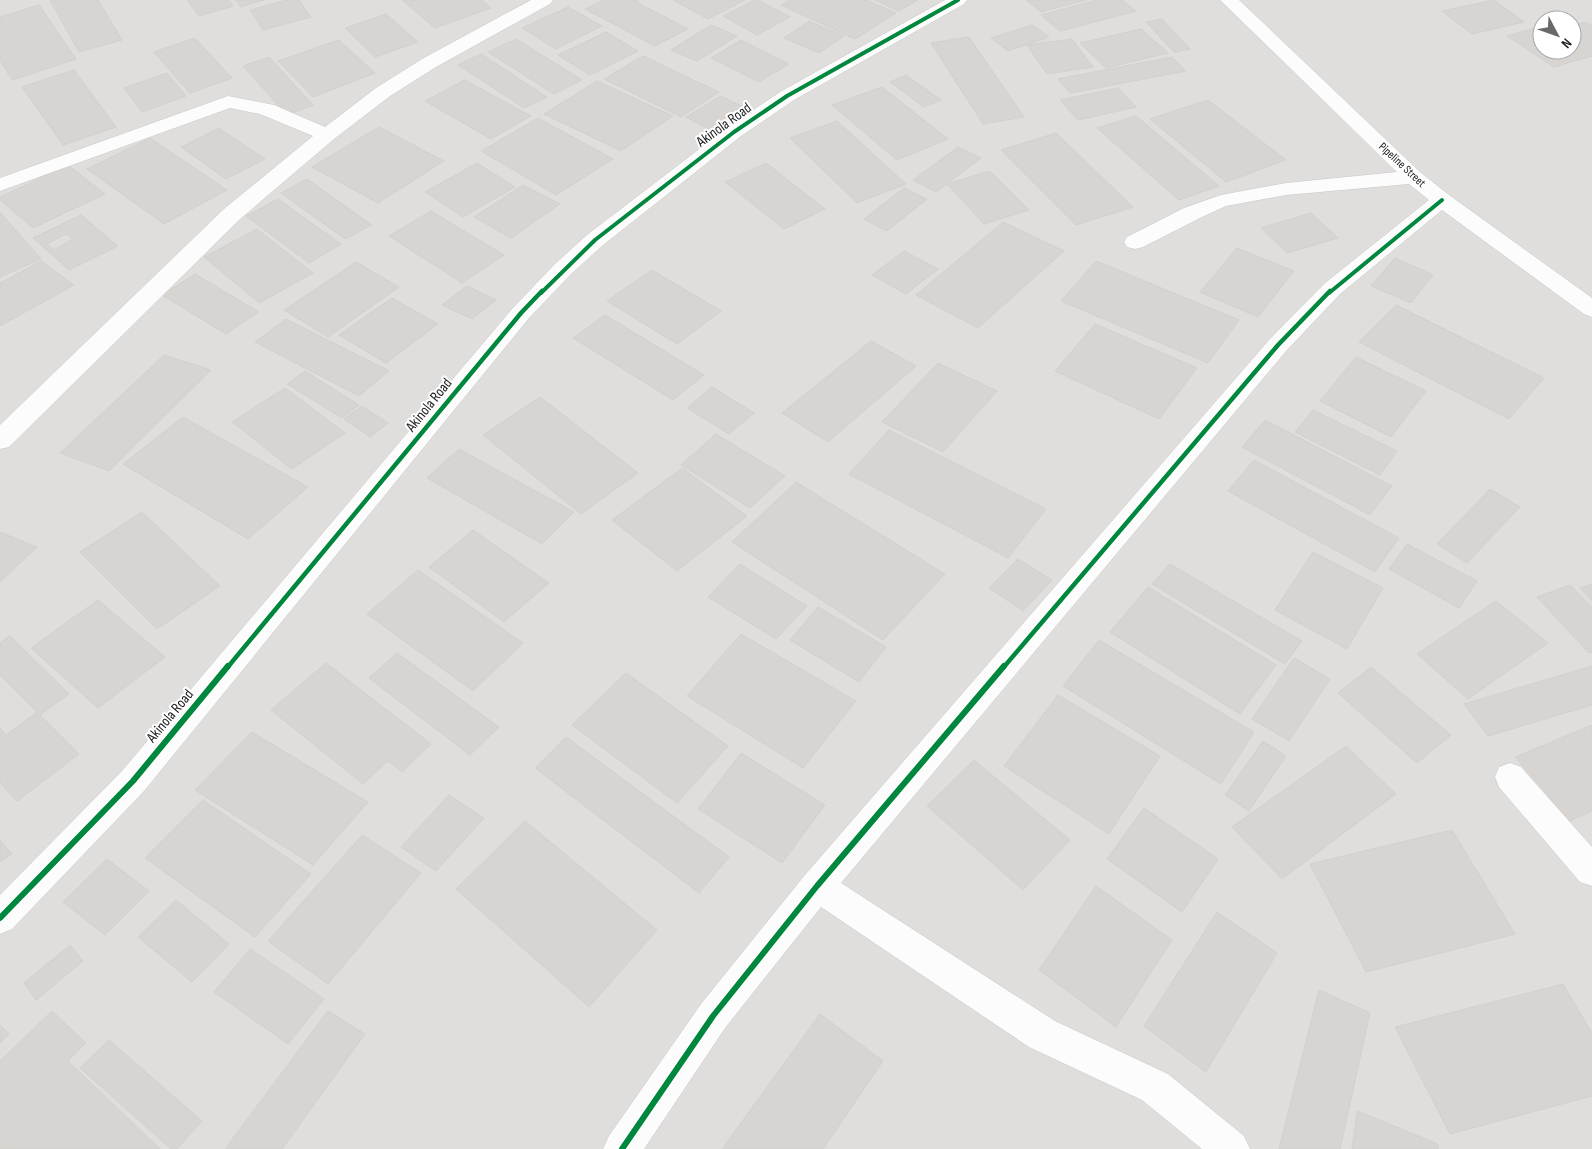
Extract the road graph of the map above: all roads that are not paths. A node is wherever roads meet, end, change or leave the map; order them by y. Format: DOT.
graph roads {
  1 [pos="544,0"];
  2 [pos="958,0"];
  3 [pos="1229,0"];
  4 [pos="327,135"];
  5 [pos="1414,177"];
  6 [pos="0,185"];
  7 [pos="1442,200"];
  8 [pos="1135,242"];
  9 [pos="1592,309"];
  10 [pos="0,440"];
  11 [pos="1510,777"];
  12 [pos="1592,871"];
  13 [pos="817,886"];
  14 [pos="0,918"];
  15 [pos="622,1149"];
  16 [pos="1231,1149"];
  1 -- 4 [label="street"];
  2 -- 14 [label="street, Akinola Road"];
  3 -- 5 [label="street, Pipeline Street"];
  4 -- 6 [label="street"];
  4 -- 10 [label="street"];
  5 -- 7 [label="street, Pipeline Street"];
  5 -- 8 [label="street"];
  7 -- 9 [label="street, Pipeline Street"];
  7 -- 13 [label="street"];
  11 -- 12 [label="street"];
  13 -- 15 [label="street"];
  13 -- 16 [label="street"];
}
